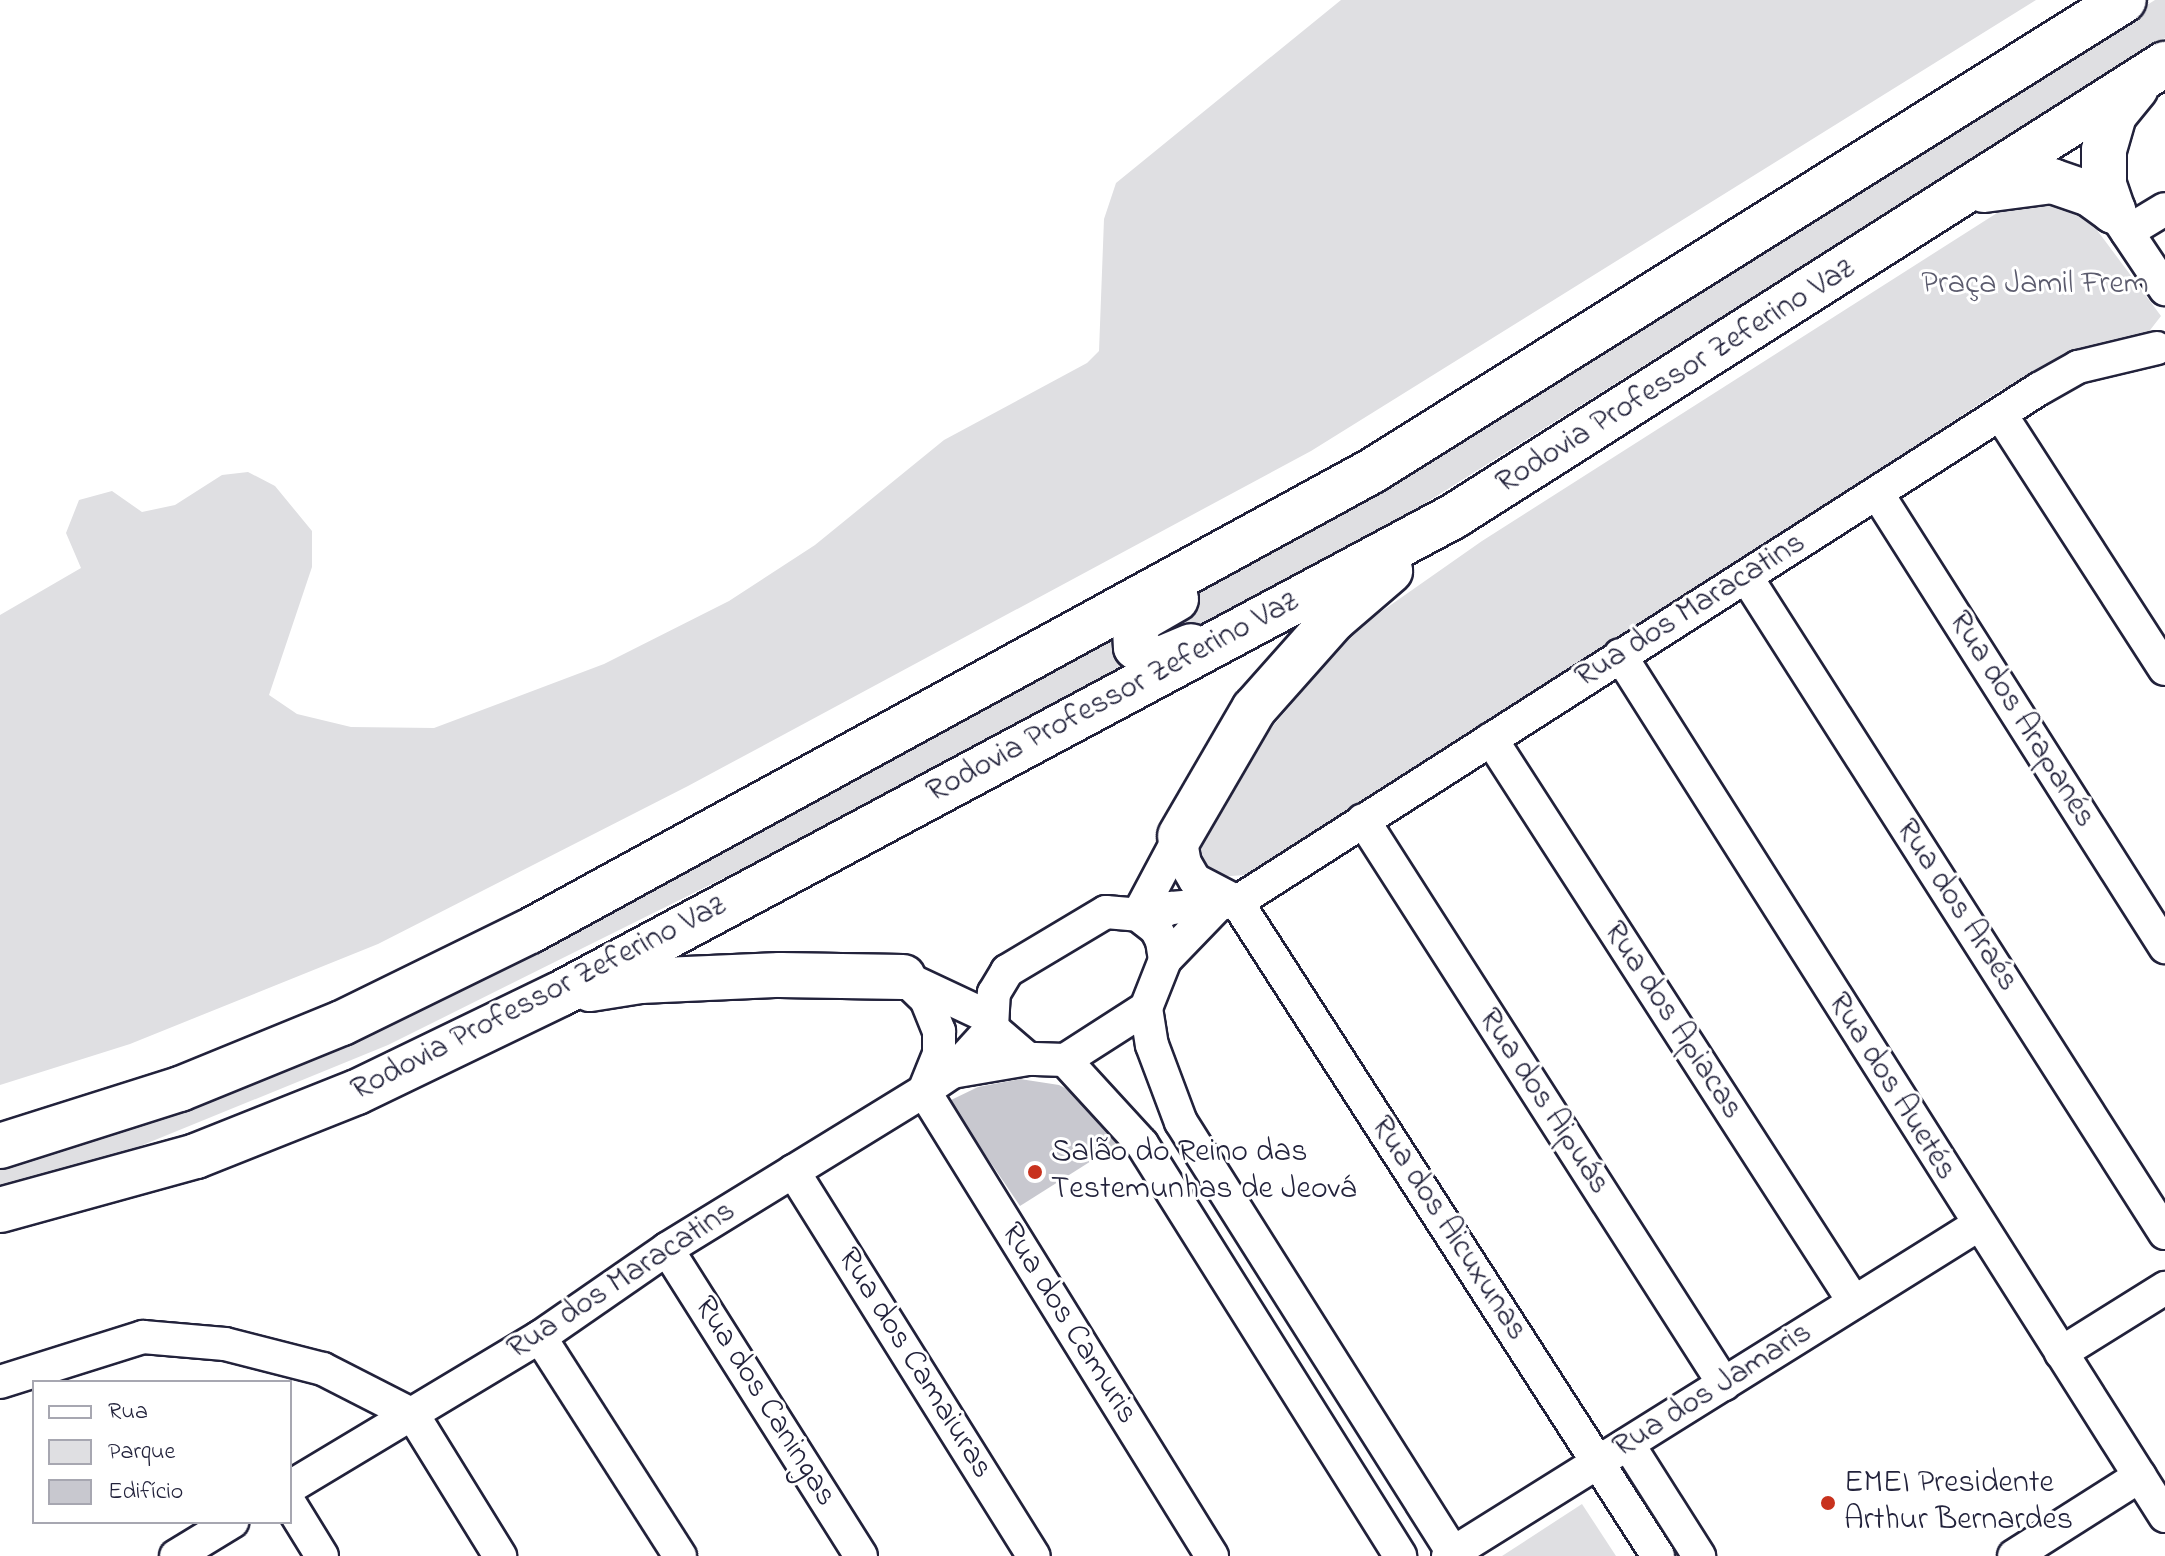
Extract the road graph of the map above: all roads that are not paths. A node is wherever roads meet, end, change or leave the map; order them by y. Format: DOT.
graph roads {
  1 [pos="2124,0"];
  2 [pos="2154,71"];
  3 [pos="1969,193"];
  4 [pos="2165,209"];
  5 [pos="2120,222"];
  6 [pos="1697,268"];
  7 [pos="2165,289"];
  8 [pos="1794,303"];
  9 [pos="2162,350"];
  10 [pos="2001,415"];
  11 [pos="1877,493"];
  12 [pos="1454,516"];
  13 [pos="1747,578"];
  14 [pos="1620,655"];
  15 [pos="2165,669"];
  16 [pos="1491,739"];
  17 [pos="1363,820"];
  18 [pos="1180,836"];
  19 [pos="1226,905"];
  20 [pos="1141,917"];
  21 [pos="2160,929"];
  22 [pos="1165,960"];
  23 [pos="903,977"];
  24 [pos="560,994"];
  25 [pos="1146,1008"];
  26 [pos="991,1022"];
  27 [pos="1028,1059"];
  28 [pos="1065,1060"];
  29 [pos="952,1072"];
  30 [pos="924,1091"];
  31 [pos="1181,1122"];
  32 [pos="1142,1144"];
  33 [pos="0,1146"];
  34 [pos="793,1171"];
  35 [pos="0,1210"];
  36 [pos="1978,1225"];
  37 [pos="2165,1233"];
  38 [pos="667,1249"];
  39 [pos="2165,1288"];
  40 [pos="1854,1302"];
  41 [pos="540,1337"];
  42 [pos="2061,1353"];
  43 [pos="0,1382"];
  44 [pos="1724,1384"];
  45 [pos="413,1415"];
  46 [pos="1628,1444"];
  47 [pos="1598,1463"];
  48 [pos="2140,1476"];
  49 [pos="292,1486"];
  50 [pos="292,1507"];
  51 [pos="2165,1516"];
  52 [pos="229,1524"];
  53 [pos="1451,1554"];
  54 [pos="176,1556"];
  55 [pos="322,1556"];
  56 [pos="500,1556"];
  57 [pos="680,1556"];
  58 [pos="861,1556"];
  59 [pos="1034,1556"];
  60 [pos="1212,1556"];
  61 [pos="1400,1556"];
  62 [pos="1658,1556"];
  63 [pos="1699,1556"];
  64 [pos="2016,1556"];
  1 -- 6 [label="highway, Rodovia Professor Zeferino Vaz"];
  2 -- 3 [label="highway, Rodovia Professor Zeferino Vaz"];
  2 -- 5 [label="highway"];
  3 -- 5 [label="highway"];
  3 -- 8 [label="highway, Rodovia Professor Zeferino Vaz"];
  4 -- 5 [label="street"];
  5 -- 7 [label="street"];
  6 -- 8 [label="highway"];
  6 -- 33 [label="highway, Rodovia Professor Zeferino Vaz"];
  8 -- 12 [label="highway, Rodovia Professor Zeferino Vaz"];
  9 -- 10 [label="street, Rua dos Maracatins"];
  10 -- 11 [label="street, Rua dos Maracatins"];
  10 -- 15 [label="street"];
  11 -- 13 [label="street, Rua dos Maracatins"];
  11 -- 21 [label="street, Rua dos Arapanés"];
  12 -- 18 [label="highway"];
  12 -- 24 [label="highway, Rodovia Professor Zeferino Vaz"];
  13 -- 14 [label="street, Rua dos Maracatins"];
  13 -- 37 [label="street, Rua dos Araés"];
  14 -- 16 [label="street, Rua dos Maracatins"];
  14 -- 36 [label="street, Rua dos Auetés"];
  16 -- 17 [label="street, Rua dos Maracatins"];
  16 -- 40 [label="street, Rua dos Apiacas"];
  17 -- 19 [label="street, Rua dos Maracatins"];
  17 -- 44 [label="street, Rua dos Aipuás"];
  18 -- 19 [label="street"];
  18 -- 20 [label="street"];
  19 -- 20 [label="street"];
  19 -- 22 [label="street, Rua dos Maracatins"];
  19 -- 47 [label="street, Rua dos Aicuxunas"];
  20 -- 22 [label="street"];
  20 -- 26 [label="street"];
  22 -- 25 [label="street"];
  23 -- 24 [label="highway"];
  23 -- 26 [label="street"];
  23 -- 30 [label="street"];
  24 -- 35 [label="highway, Rodovia Professor Zeferino Vaz"];
  25 -- 28 [label="street"];
  25 -- 31 [label="street"];
  26 -- 27 [label="street"];
  26 -- 29 [label="street, Rua dos Maracatins"];
  27 -- 28 [label="street"];
  27 -- 29 [label="street, Rua dos Maracatins"];
  28 -- 32 [label="street"];
  29 -- 30 [label="street, Rua dos Maracatins"];
  30 -- 34 [label="street, Rua dos Maracatins"];
  30 -- 60 [label="street, Rua dos Camuris"];
  31 -- 32 [label="street"];
  31 -- 53 [label="street"];
  32 -- 61 [label="street"];
  34 -- 38 [label="street, Rua dos Maracatins"];
  34 -- 59 [label="street, Rua dos Camaiuras"];
  36 -- 40 [label="street, Rua dos Jamaris"];
  36 -- 42 [label="street, Rua dos Auetés"];
  38 -- 41 [label="street, Rua dos Maracatins"];
  38 -- 58 [label="street, Rua dos Caningas"];
  39 -- 42 [label="street"];
  40 -- 44 [label="street, Rua dos Jamaris"];
  41 -- 45 [label="street, Rua dos Maracatins"];
  41 -- 57 [label="street"];
  42 -- 48 [label="street, Rua dos Auetés"];
  43 -- 45 [label="street"];
  44 -- 46 [label="street, Rua dos Jamaris"];
  45 -- 49 [label="street, Rua dos Maracatins"];
  45 -- 56 [label="street"];
  46 -- 47 [label="street, Rua dos Jamaris"];
  46 -- 63 [label="street"];
  47 -- 53 [label="street, Rua dos Jamaris"];
  47 -- 62 [label="street, Rua dos Aicuxunas"];
  48 -- 51 [label="street, Rua dos Auetés"];
  48 -- 64 [label="street"];
  50 -- 55 [label="street"];
  52 -- 54 [label="street"];
}
